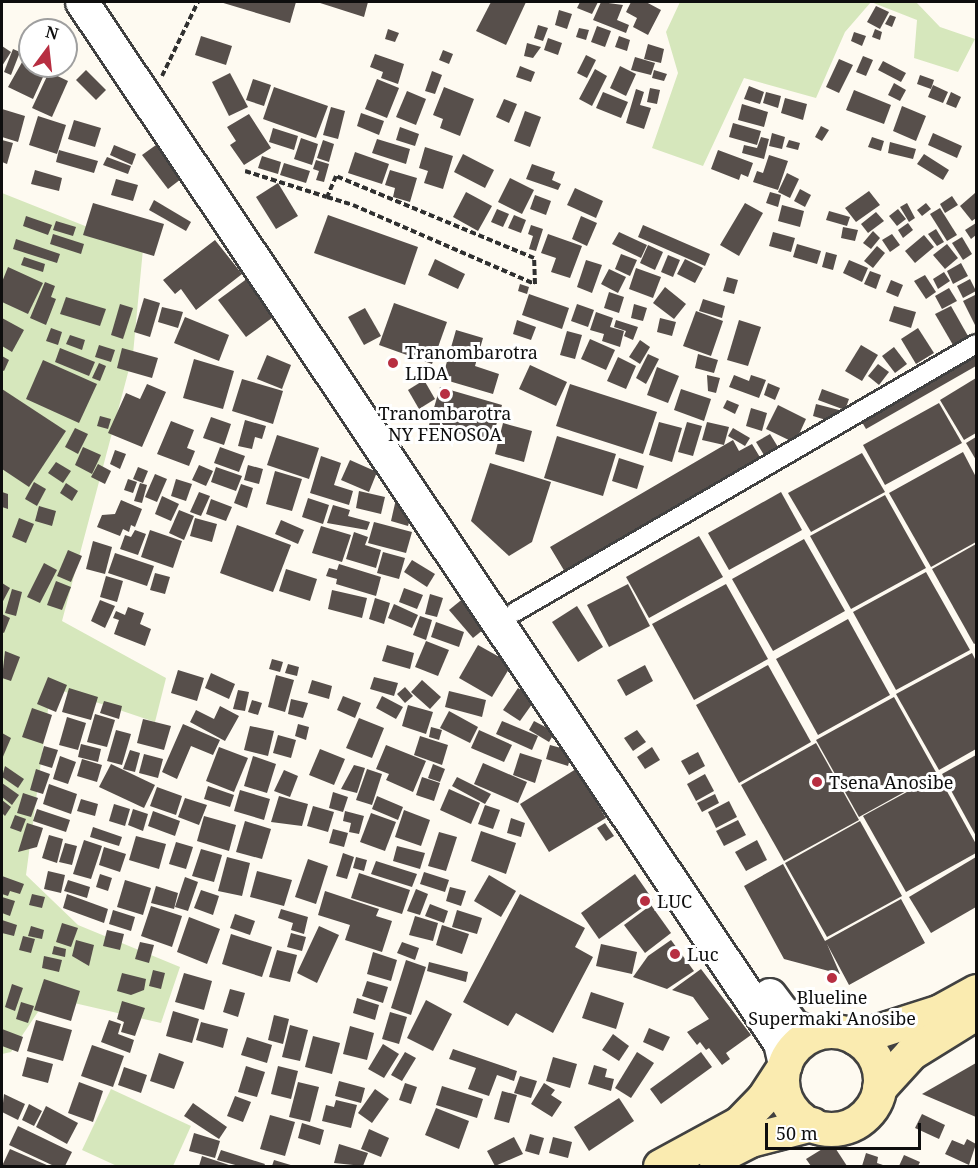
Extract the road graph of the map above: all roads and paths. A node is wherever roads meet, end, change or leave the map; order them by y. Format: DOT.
graph roads {
  1 [pos="82,2"];
  2 [pos="106,2"];
  3 [pos="198,2"];
  4 [pos="159,82"];
  5 [pos="245,171"];
  6 [pos="327,197"];
  7 [pos="976,344"];
  8 [pos="515,612"];
  9 [pos="976,991"];
  10 [pos="976,1013"];
  11 [pos="814,1034"];
  12 [pos="856,1038"];
  13 [pos="784,1065"];
  14 [pos="879,1088"];
  15 [pos="812,1124"];
  16 [pos="660,1167"];
  17 [pos="701,1167"];
  1 -- 13 [label="street"];
  2 -- 4 [label="street"];
  3 -- 4 [label="path"];
  4 -- 8 [label="street"];
  5 -- 6 [label="path"];
  6 -- 6 [label="path"];
  7 -- 8 [label="street"];
  8 -- 11 [label="street"];
  9 -- 12 [label="main road"];
  10 -- 14 [label="main road"];
  11 -- 12 [label="main road"];
  11 -- 13 [label="main road"];
  12 -- 14 [label="main road"];
  13 -- 15 [label="main road"];
  13 -- 16 [label="main road"];
  14 -- 15 [label="main road"];
  15 -- 17 [label="main road"];
}
